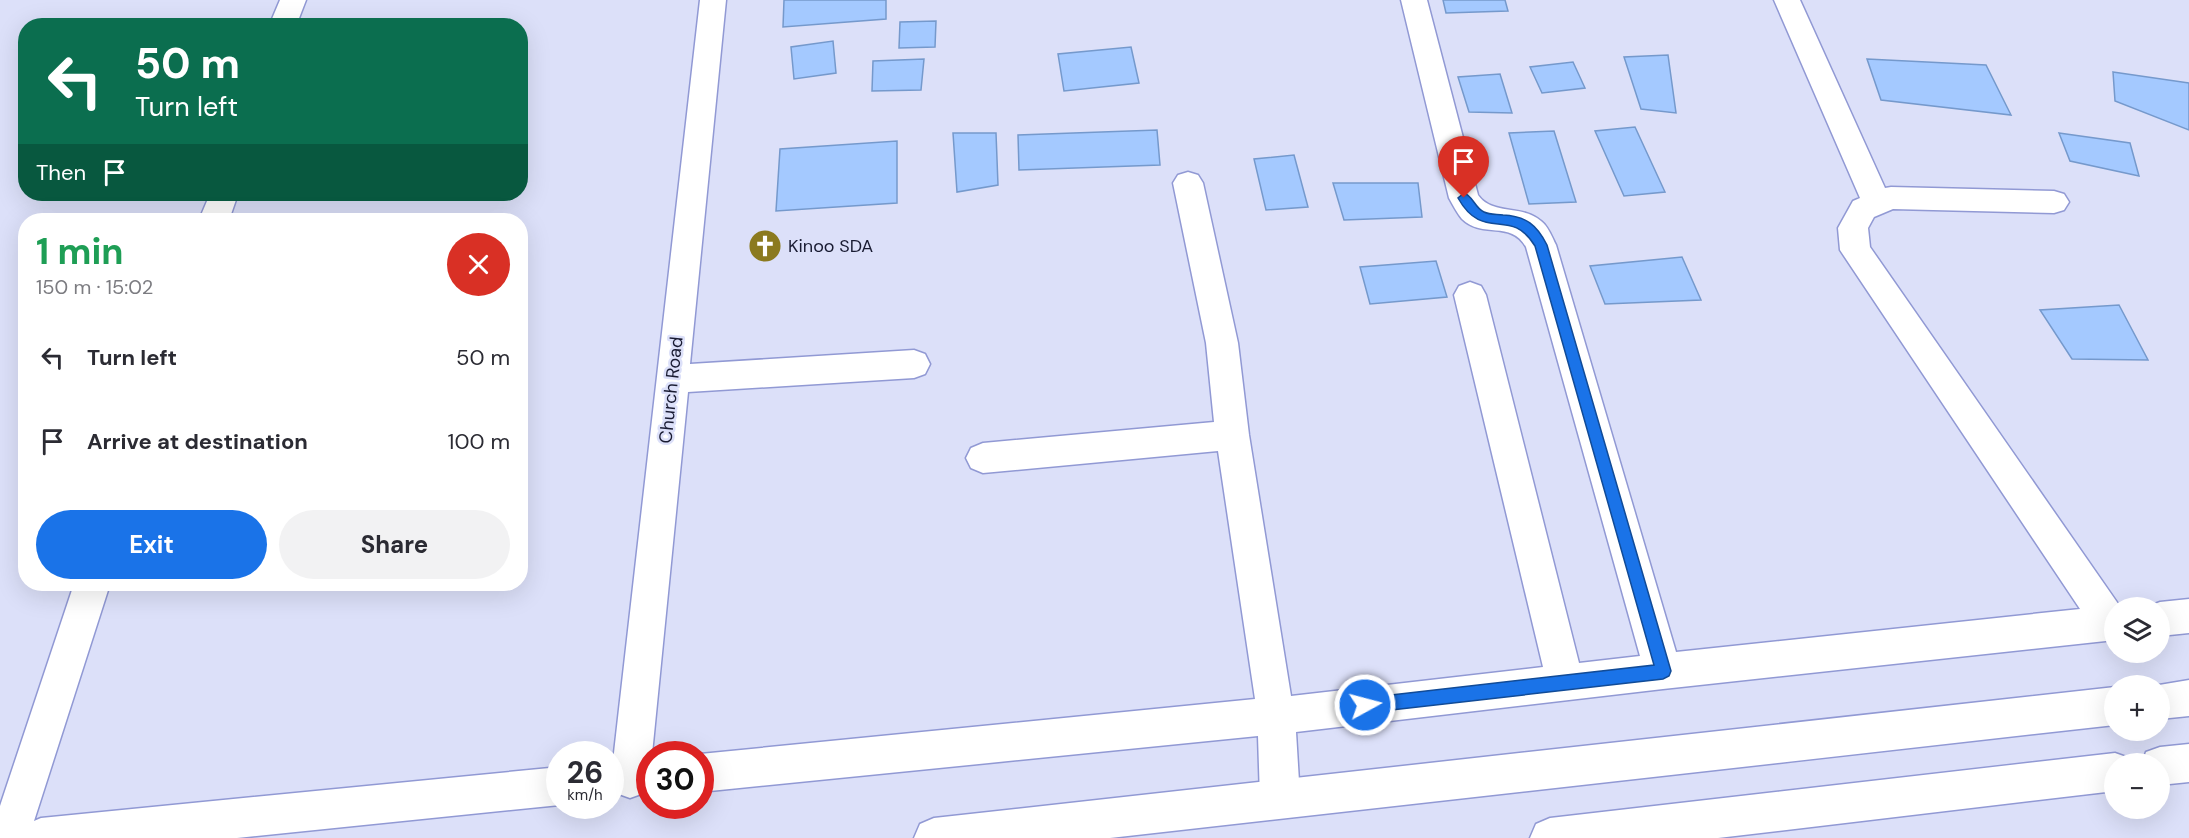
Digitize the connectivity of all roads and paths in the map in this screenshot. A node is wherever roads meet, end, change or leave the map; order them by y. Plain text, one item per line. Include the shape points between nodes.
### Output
1 (293, 0) edge
2 (713, 0) edge
3 (1413, 0) edge
4 (1787, 0) edge
5 (285, 18) edge
6 (1188, 183) dead end
7 (2054, 201) dead end
8 (1878, 203) junction
9 (1470, 296) dead end
10 (914, 364) dead end
11 (672, 379) junction
12 (1232, 435) junction
13 (983, 458) dead end
14 (90, 591) edge
15 (2104, 610) edge
16 (2189, 616) edge
17 (2170, 618) edge
18 (2104, 624) edge
19 (1663, 671) junction
20 (1565, 682) junction
21 (2189, 698) edge
22 (2170, 700) edge
23 (2104, 707) edge
24 (1276, 716) junction
25 (2189, 763) edge
26 (2170, 765) edge
27 (714, 772) edge
28 (2104, 773) edge
29 (630, 779) edge
30 (546, 787) edge
31 (1280, 798) junction
32 (9, 838) edge
33 (41, 838) edge
34 (934, 838) edge
35 (1550, 838) edge

1 - 5 main road
2 - 11 main road, Church Road
3 - 19 main road via 1464,198 1484,218 1518,221 1532,230 1541,245
4 - 8 main road
6 - 12 main road via 1222,343
7 - 8 main road via 1892,198
8 - 15 main road via 1863,209 1853,228 1855,250
9 - 20 main road
10 - 11 main road
11 - 29 main road, Church Road
12 - 13 main road
12 - 24 main road
14 - 32 main road
16 - 17 main road
18 - 19 main road
19 - 20 main road
20 - 24 main road
21 - 22 main road
23 - 31 main road
24 - 27 main road
24 - 31 main road
25 - 26 main road
28 - 35 main road
30 - 33 main road
31 - 34 main road

